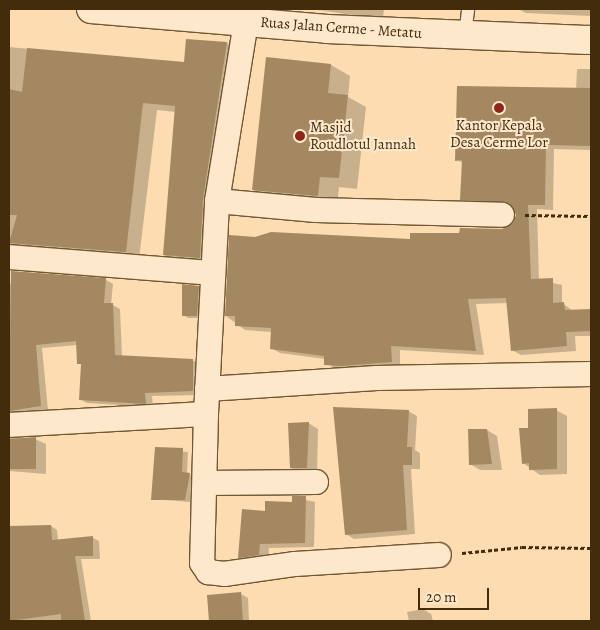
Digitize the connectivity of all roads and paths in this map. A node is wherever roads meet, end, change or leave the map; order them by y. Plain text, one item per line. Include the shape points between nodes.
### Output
1 (91, 9) edge
2 (285, 17) edge
3 (246, 22) junction
4 (466, 22) edge
5 (591, 40) edge
6 (217, 201) junction
7 (502, 215) joint
8 (591, 216) edge
9 (9, 258) edge
10 (211, 273) junction
11 (591, 374) edge
12 (207, 389) junction
13 (206, 414) junction
14 (9, 425) edge
15 (316, 482) dead end
16 (205, 483) junction
17 (591, 548) edge
18 (439, 555) joint

1 - 3 main road, Ruas Jalan Cerme - Metatu
2 - 3 main road, Ruas Jalan Cerme - Metatu
2 - 4 main road, Ruas Jalan Cerme - Metatu
3 - 6 street
4 - 5 main road, Ruas Jalan Cerme - Metatu
6 - 7 street via 316,210
6 - 10 street
7 - 8 path
9 - 10 street
10 - 12 street
11 - 12 street via 377,378
12 - 13 street
13 - 14 street
13 - 16 street
15 - 16 street
16 - 18 street via 202,563 208,572 224,574 295,564
17 - 18 path via 522,547

